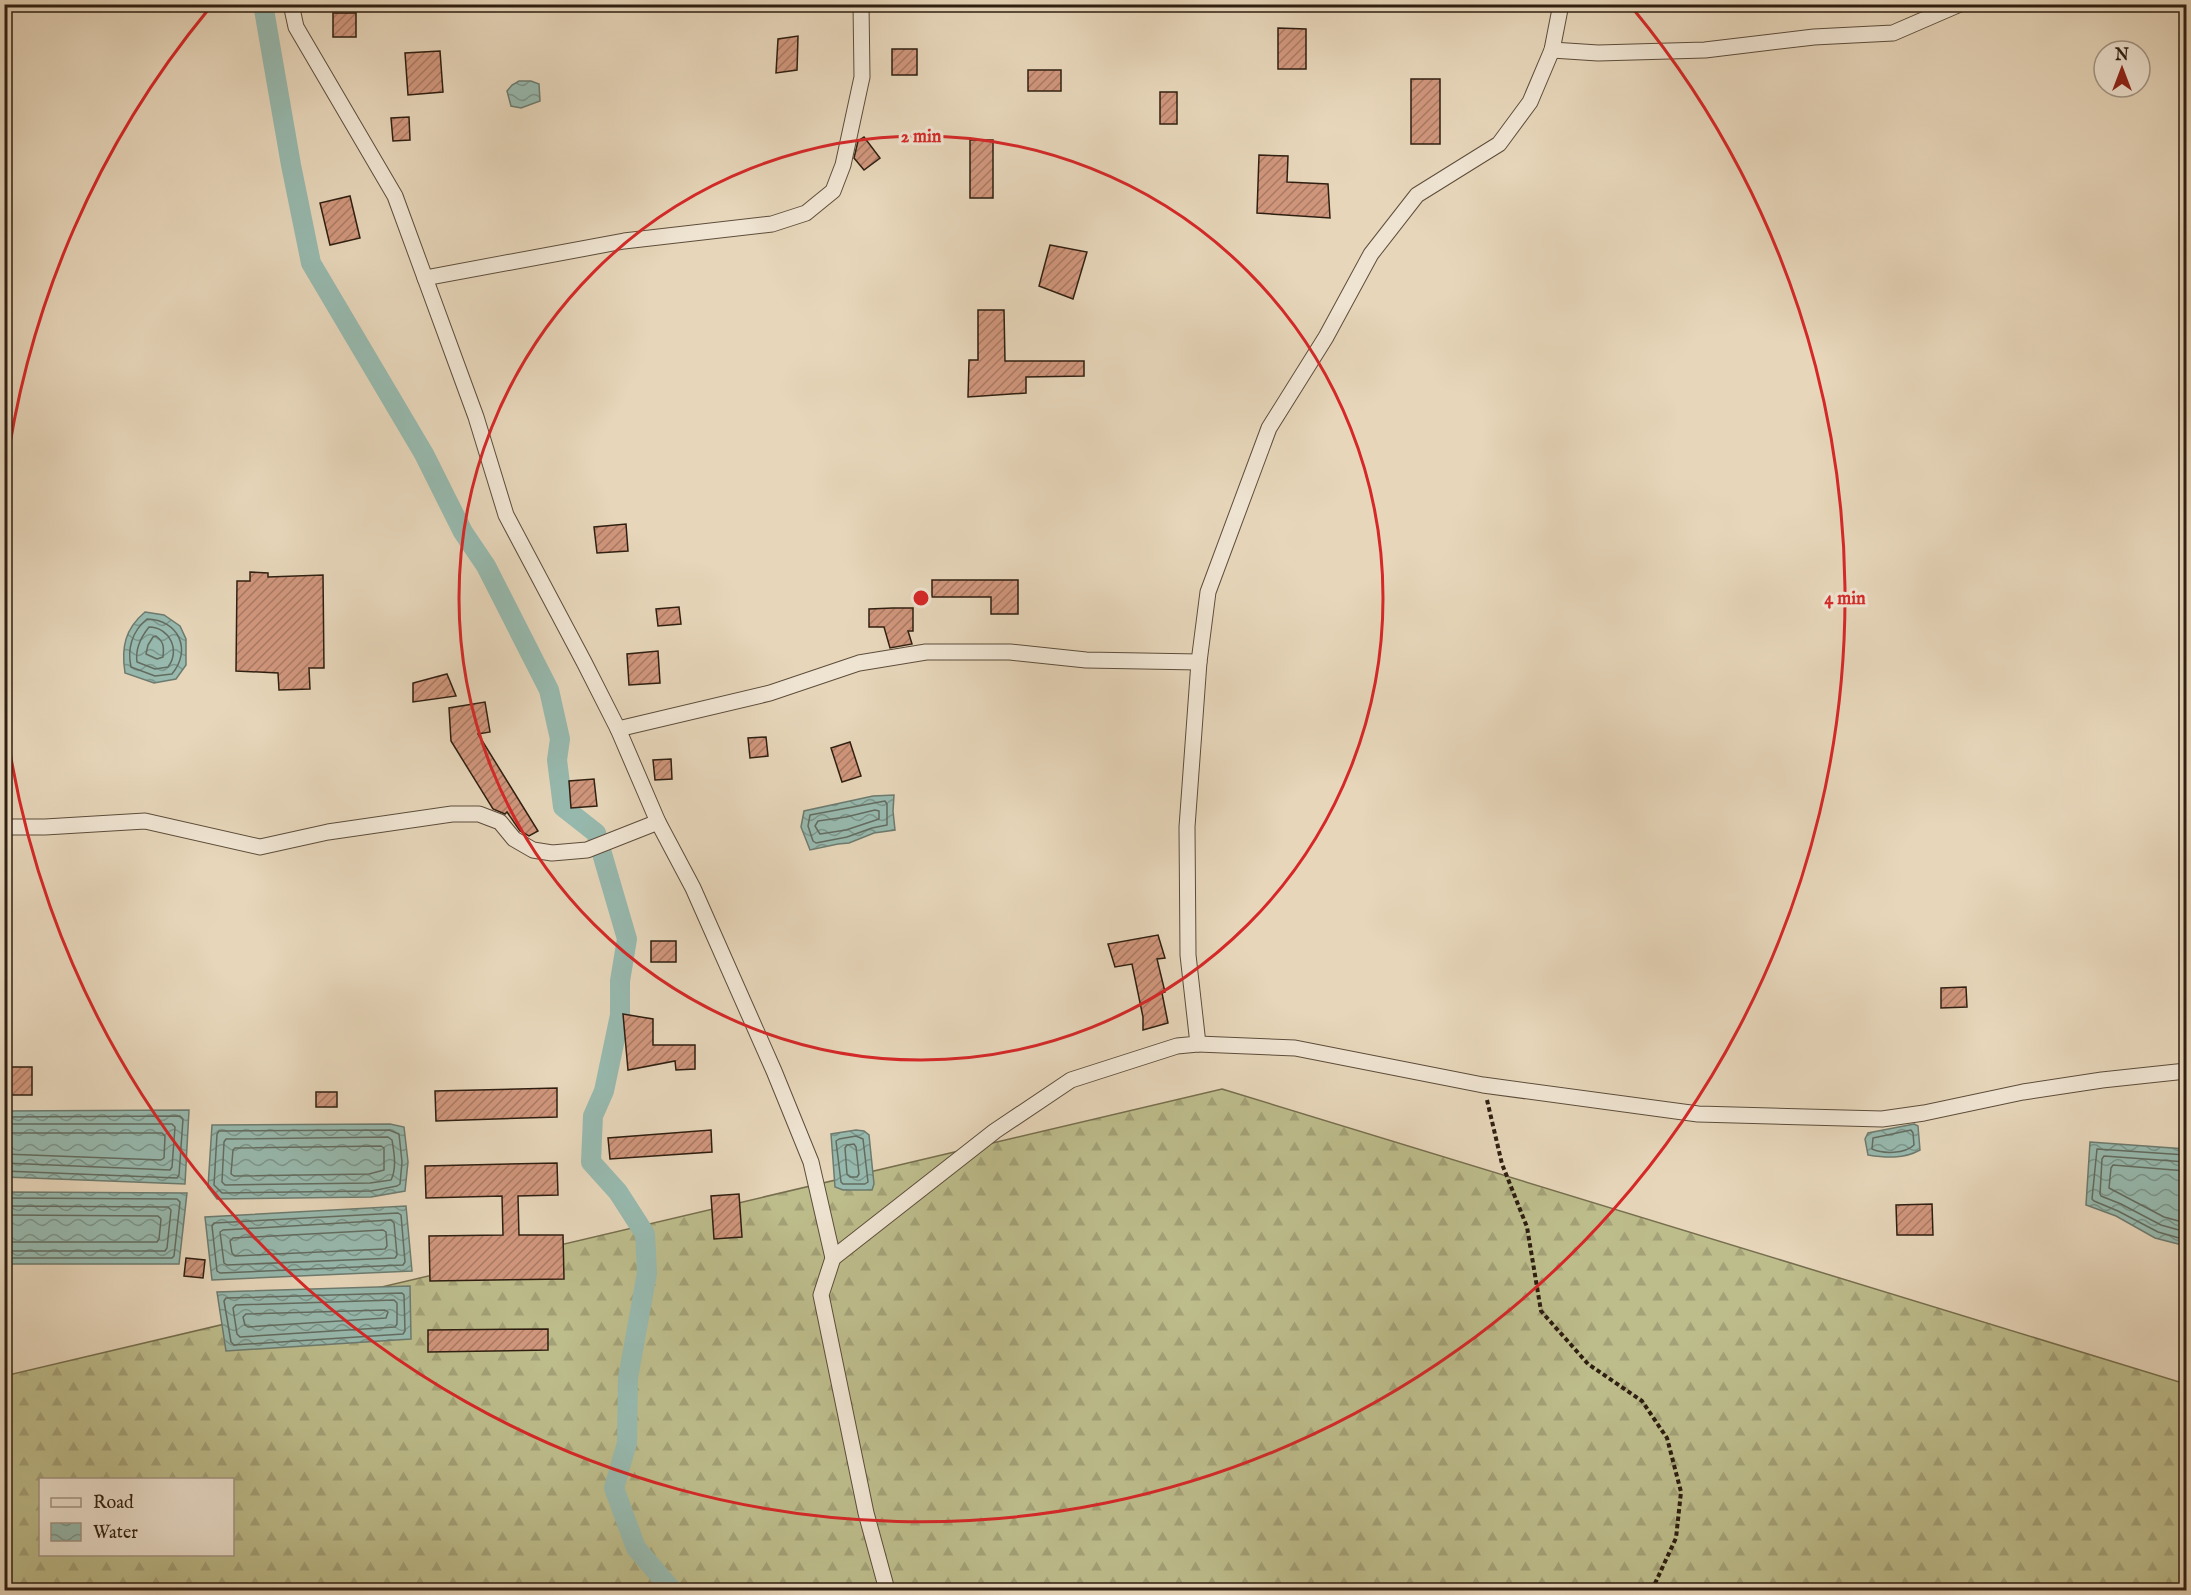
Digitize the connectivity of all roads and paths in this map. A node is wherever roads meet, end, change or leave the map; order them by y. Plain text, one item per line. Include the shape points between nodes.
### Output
1 (291, 4) edge
2 (861, 4) edge
3 (1561, 4) edge
4 (1960, 4) edge
5 (1552, 50) junction
6 (425, 278) junction
7 (1199, 662) junction
8 (618, 729) junction
9 (658, 822) junction
10 (4, 827) edge
11 (1198, 1044) junction
12 (2187, 1071) edge
13 (1483, 1084) junction
14 (833, 1258) junction
15 (887, 1590) edge
16 (1652, 1590) edge

1 - 6 street via 296,27 395,196
2 - 6 street via 861,77 843,165 833,190 806,213 772,224 624,241
3 - 5 street
4 - 5 street via 1893,33 1815,37 1705,50
5 - 7 street via 1530,102 1499,144 1417,195 1371,254 1326,337 1269,428 1208,592
6 - 8 street via 476,417 506,515
7 - 8 street via 1086,660 1010,652 926,652 859,663 770,693
7 - 11 street via 1187,827 1188,955
8 - 9 street
9 - 10 street via 587,850 552,853 533,850 514,839 500,822 479,814 452,814 328,832 260,847 146,821
9 - 14 street via 693,888 811,1162
11 - 13 street via 1295,1048
11 - 14 street via 1177,1046 1071,1080 995,1131
12 - 13 street via 2023,1092 1882,1119 1698,1114
13 - 16 path via 1502,1164 1527,1227 1541,1311 1588,1364 1642,1401 1667,1438 1681,1492 1676,1538
14 - 15 street via 821,1294 866,1513

